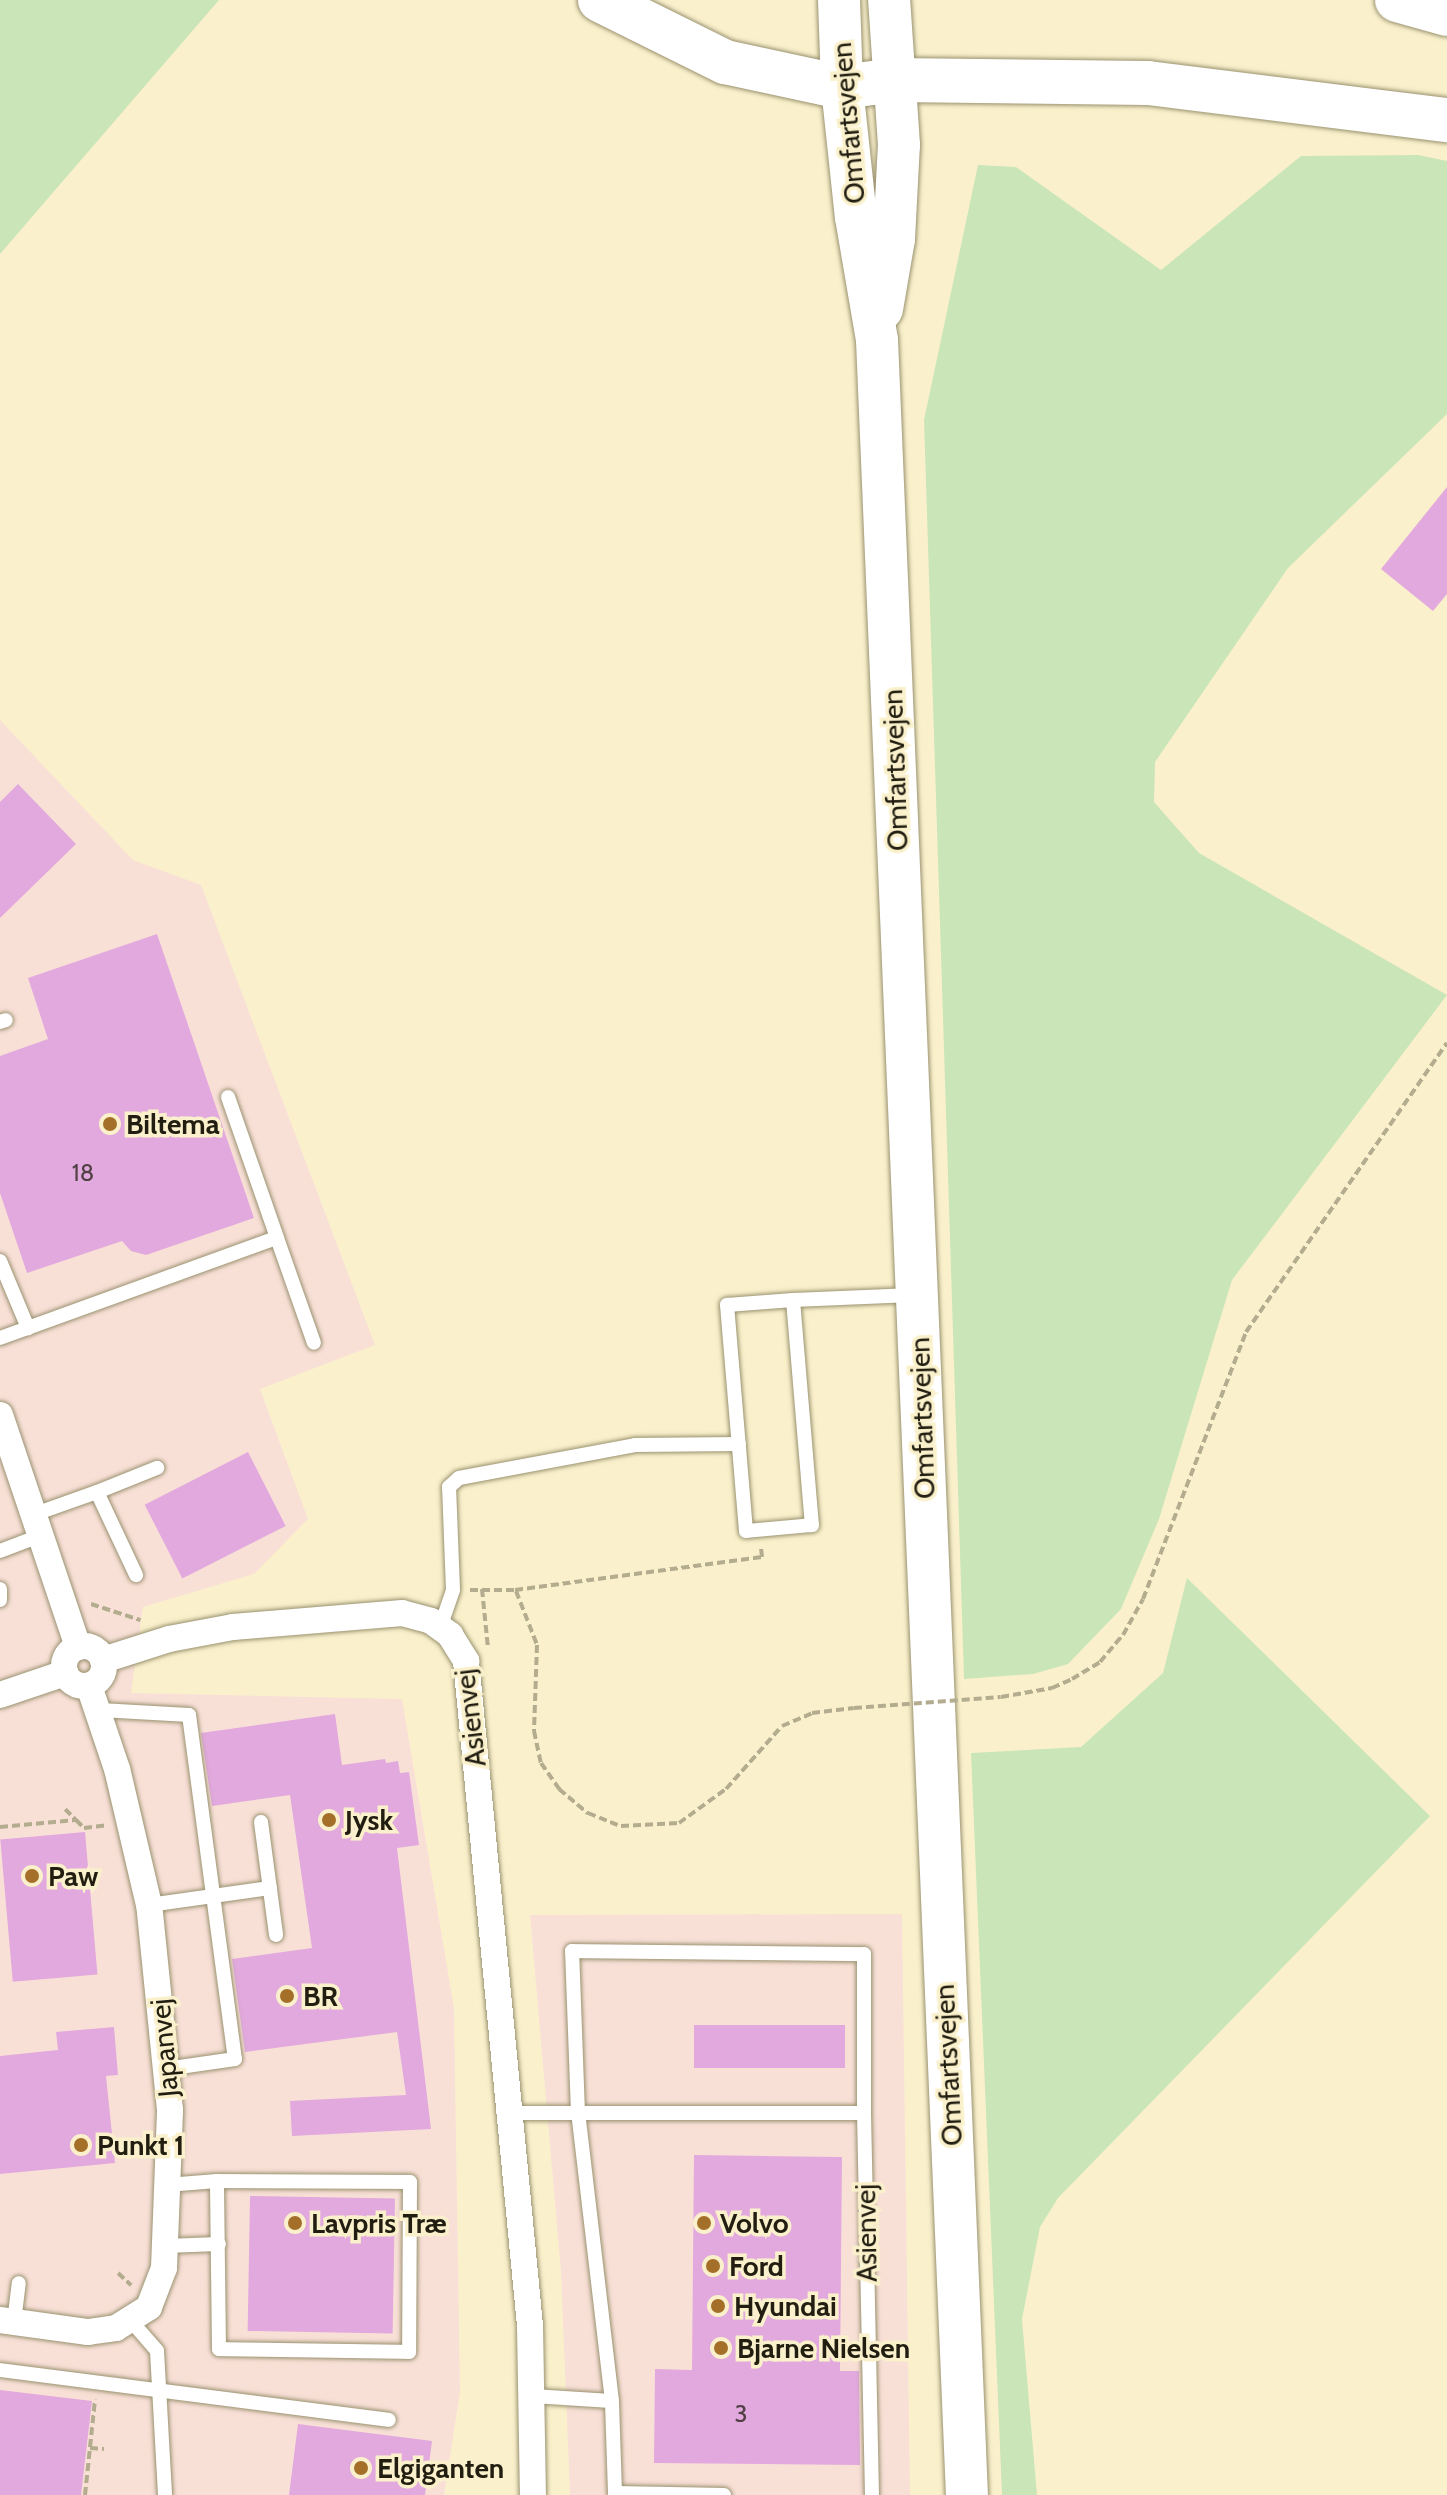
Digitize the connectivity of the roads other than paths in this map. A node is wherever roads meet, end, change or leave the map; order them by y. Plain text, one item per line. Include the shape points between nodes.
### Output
1 (600, 0) edge
2 (839, 0) edge
3 (859, 0) edge
4 (889, 0) edge
5 (1397, 0) edge
6 (1447, 14) edge
7 (895, 80) junction
8 (842, 87) junction
9 (1447, 120) edge
10 (877, 340) junction
11 (228, 1097) dead end
12 (277, 1238) junction
13 (0, 1261) edge
14 (917, 1294) junction
15 (793, 1300) junction
16 (28, 1328) junction
17 (0, 1338) edge
18 (314, 1343) dead end
19 (0, 1415) edge
20 (739, 1444) junction
21 (157, 1468) dead end
22 (97, 1492) junction
23 (38, 1524) junction
24 (0, 1551) edge
25 (136, 1575) dead end
26 (0, 1589) edge
27 (0, 1600) edge
28 (440, 1628) junction
29 (78, 1647) junction
30 (103, 1660) junction
31 (65, 1673) junction
32 (89, 1686) junction
33 (0, 1695) edge
34 (100, 1710) junction
35 (261, 1822) dead end
36 (270, 1888) junction
37 (213, 1896) junction
38 (149, 1905) junction
39 (276, 1935) dead end
40 (166, 2069) junction
41 (510, 2113) junction
42 (578, 2113) junction
43 (864, 2113) junction
44 (217, 2181) junction
45 (167, 2185) junction
46 (219, 2244) junction
47 (165, 2246) junction
48 (19, 2283) dead end
49 (7, 2321) edge
50 (132, 2322) junction
51 (0, 2370) edge
52 (161, 2389) junction
53 (532, 2396) junction
54 (612, 2401) junction
55 (389, 2420) dead end
56 (165, 2495) edge
57 (533, 2495) edge
58 (724, 2495) edge
59 (872, 2495) edge
60 (967, 2495) edge

1 - 8 highway via 725,62
2 - 8 main road, Omfartsvejen
3 - 7 main road via 869,53
4 - 7 main road, Omfartsvejen
5 - 6 highway
7 - 8 highway
7 - 9 highway via 1148,83
7 - 10 main road, Omfartsvejen via 899,145 894,239
8 - 10 main road, Omfartsvejen
10 - 14 main road, Omfartsvejen
11 - 12 lane
12 - 16 lane
12 - 18 lane
13 - 16 lane
14 - 15 lane
14 - 60 main road, Omfartsvejen
15 - 20 lane via 727,1305
15 - 20 lane via 812,1525 746,1531
16 - 17 lane
19 - 23 street
20 - 28 lane via 635,1445 459,1478 449,1487 453,1590
21 - 22 lane
22 - 23 lane
22 - 25 lane
23 - 24 lane
23 - 29 street
26 - 27 lane
28 - 30 street via 402,1613 233,1627 169,1639
28 - 41 street, Asienvej via 466,1661
29 - 30 street via 93,1649
29 - 31 street via 66,1658
30 - 32 street via 102,1676
31 - 32 street via 75,1684
31 - 33 street
32 - 34 street, Japanvej
34 - 37 lane via 189,1715
34 - 38 street, Japanvej
35 - 36 lane
36 - 37 lane
36 - 39 lane
37 - 38 lane
37 - 40 lane via 235,2059
38 - 40 street, Japanvej
40 - 45 street, Japanvej
41 - 42 lane
41 - 53 street, Asienvej
42 - 43 lane
42 - 43 lane, Asienvej via 572,1951 864,1954
42 - 54 lane
43 - 59 lane, Asienvej
44 - 45 lane
44 - 46 lane
44 - 46 lane via 410,2182 409,2352 219,2349
45 - 47 street, Japanvej
46 - 47 lane
47 - 50 street, Japanvej via 164,2268 149,2307
48 - 49 lane
49 - 50 street via 88,2332
50 - 52 lane via 157,2351
51 - 52 lane
52 - 55 lane
52 - 56 lane
53 - 54 lane
53 - 57 street, Asienvej
54 - 58 lane via 615,2493

